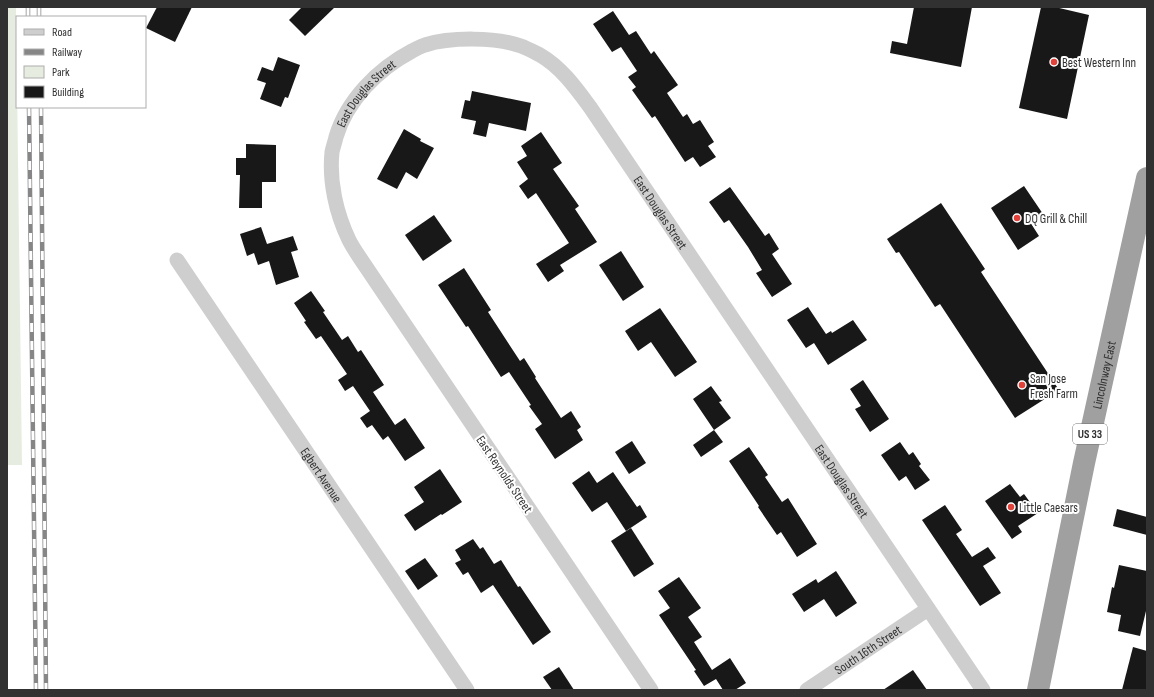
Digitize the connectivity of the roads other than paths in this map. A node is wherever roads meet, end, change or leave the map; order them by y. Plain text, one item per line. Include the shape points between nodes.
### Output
1 (1147, 178) edge
2 (360, 258) joint
3 (177, 260) dead end
4 (928, 609) junction
5 (467, 690) edge
6 (651, 690) edge
7 (807, 690) edge
8 (983, 690) edge
9 (1038, 690) edge

1 - 9 highway, Lincolnway East / US 33 via 1084,463
2 - 4 street, East Douglas Street via 342,222 331,175 332,150 340,126 351,105 365,87 402,56 424,45 446,40 496,41 521,46 541,56 577,88
2 - 6 street, East Reynolds Street
3 - 5 street, Egbert Avenue
4 - 7 street, South 16th Street
4 - 8 street, East Douglas Street

